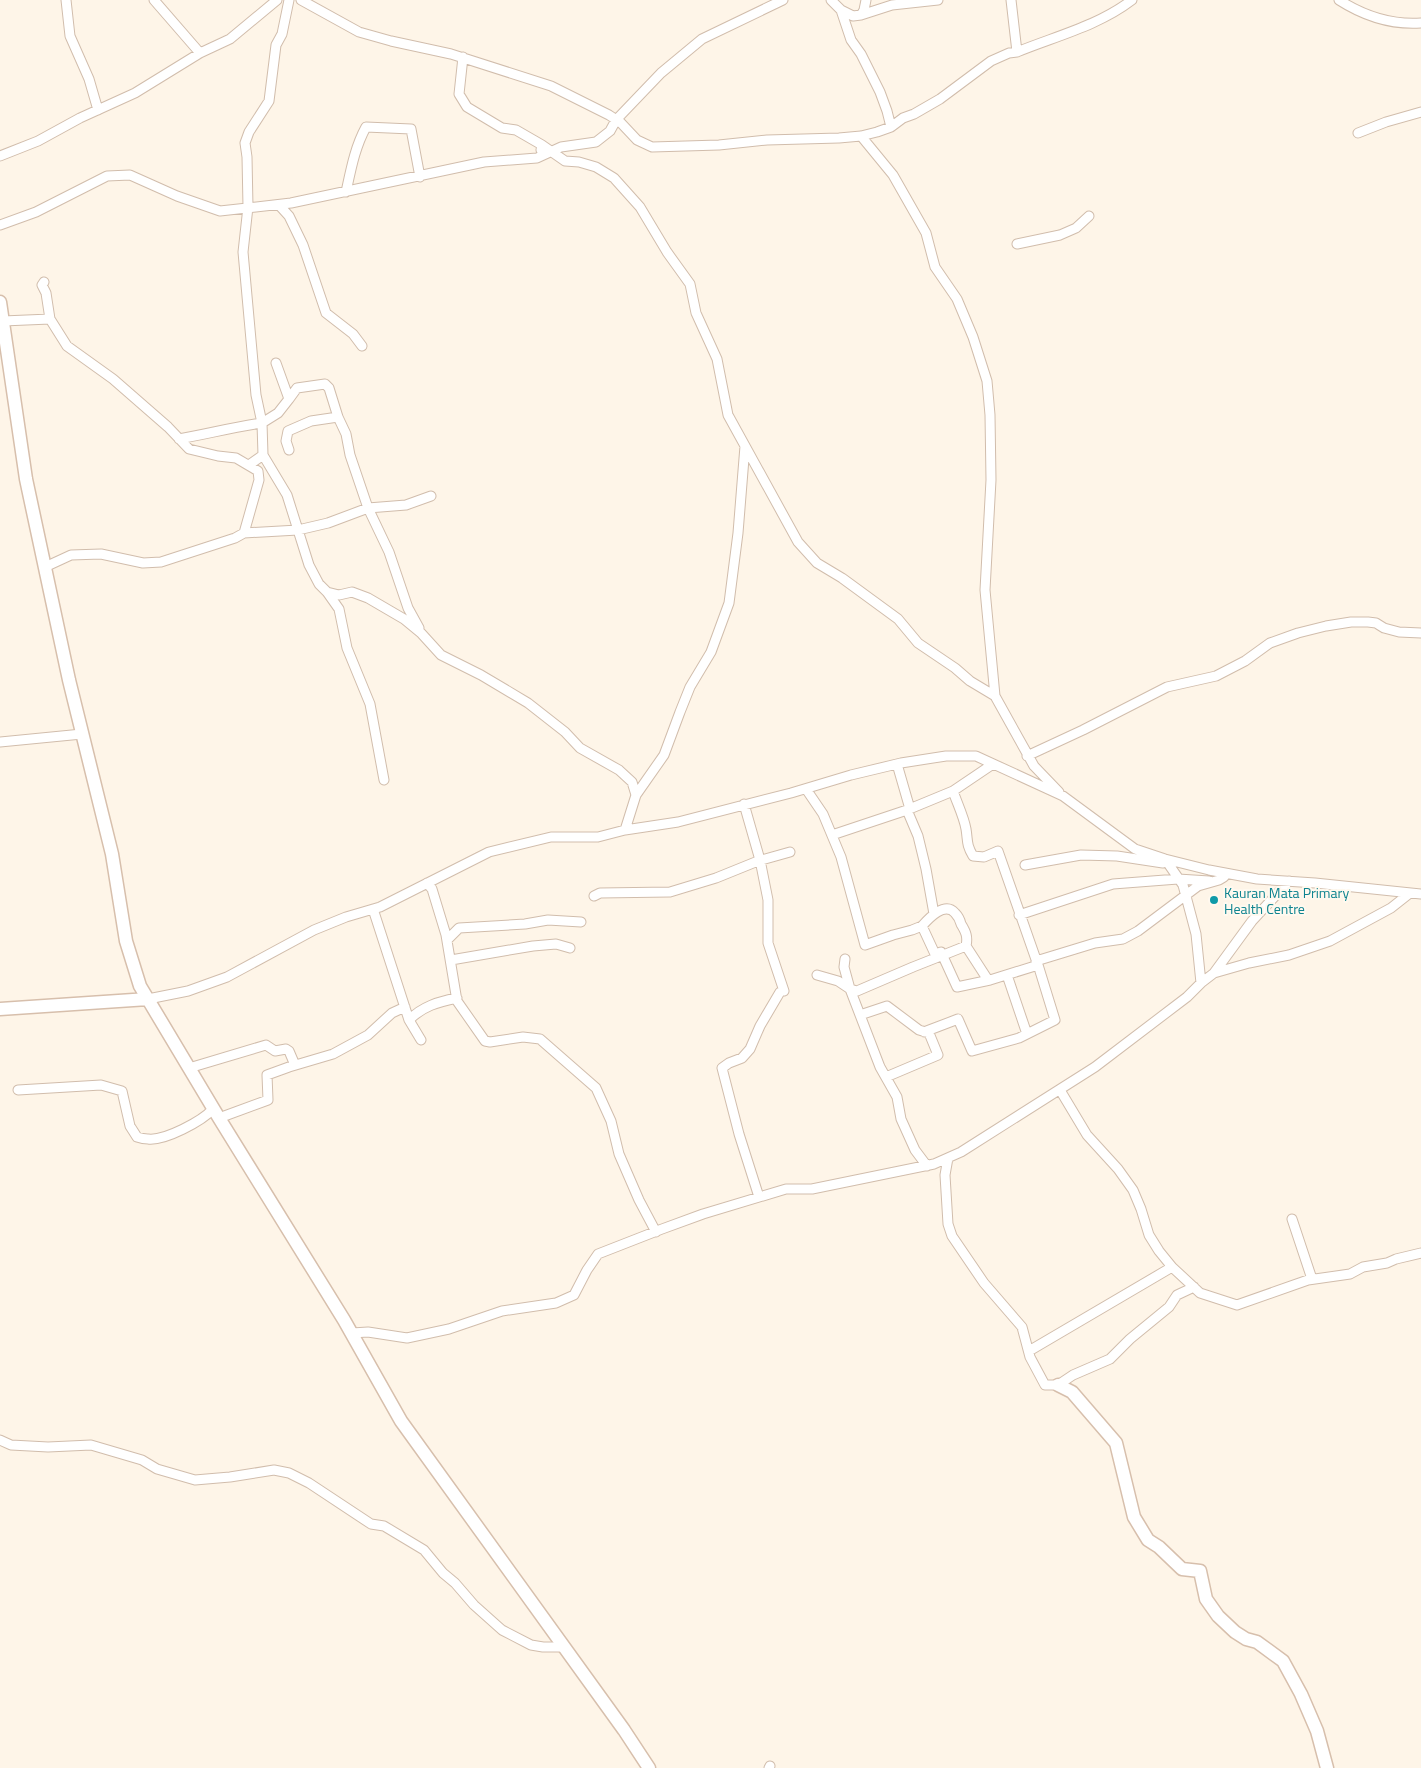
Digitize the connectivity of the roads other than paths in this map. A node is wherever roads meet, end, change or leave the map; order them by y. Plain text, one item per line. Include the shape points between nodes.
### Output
1 (66, 0) edge
2 (154, 0) edge
3 (277, 0) edge
4 (289, 0) edge
5 (301, 0) edge
6 (783, 0) edge
7 (832, 0) edge
8 (866, 0) edge
9 (938, 0) edge
10 (1011, 0) edge
11 (1132, 0) edge
12 (1339, 0) edge
13 (841, 10) junction
14 (861, 15) junction
15 (1421, 23) edge
16 (1017, 52) junction
17 (200, 53) junction
18 (463, 57) junction
19 (98, 110) junction
20 (1421, 112) edge
21 (616, 120) junction
22 (891, 127) junction
23 (1358, 133) dead end
24 (861, 136) junction
25 (542, 145) junction
26 (551, 152) junction
27 (0, 156) edge
28 (537, 158) junction
29 (420, 177) junction
30 (346, 192) junction
31 (279, 205) junction
32 (248, 207) junction
33 (1088, 216) dead end
34 (0, 224) edge
35 (1017, 244) dead end
36 (44, 282) dead end
37 (0, 302) edge
38 (50, 319) junction
39 (3, 321) junction
40 (362, 346) dead end
41 (276, 363) dead end
42 (289, 399) junction
43 (338, 417) junction
44 (262, 423) junction
45 (179, 439) junction
46 (745, 446) junction
47 (289, 450) dead end
48 (263, 455) junction
49 (249, 465) junction
50 (432, 496) dead end
51 (368, 508) junction
52 (298, 530) junction
53 (244, 533) junction
54 (45, 567) junction
55 (327, 592) junction
56 (421, 633) junction
57 (1421, 633) edge
58 (995, 696) junction
59 (82, 734) junction
60 (0, 742) edge
61 (1027, 756) junction
62 (897, 764) junction
63 (993, 764) junction
64 (384, 780) dead end
65 (806, 789) junction
66 (953, 791) junction
67 (636, 795) junction
68 (1063, 796) junction
69 (744, 804) junction
70 (909, 810) junction
71 (625, 830) junction
72 (832, 835) junction
73 (790, 852) dead end
74 (760, 860) junction
75 (1166, 861) junction
76 (1025, 865) dead end
77 (1224, 873) junction
78 (1178, 879) junction
79 (1215, 881) junction
80 (1289, 881) junction
81 (427, 882) junction
82 (1410, 893) junction
83 (1421, 894) edge
84 (1186, 895) junction
85 (594, 896) dead end
86 (373, 909) junction
87 (934, 914) junction
88 (1019, 915) junction
89 (581, 922) dead end
90 (922, 926) junction
91 (448, 940) junction
92 (966, 946) junction
93 (570, 948) dead end
94 (942, 955) junction
95 (845, 959) dead end
96 (451, 960) junction
97 (1037, 964) junction
98 (1214, 974) junction
99 (817, 975) dead end
100 (1007, 975) junction
101 (988, 980) junction
102 (1201, 983) junction
103 (850, 989) junction
104 (456, 998) junction
105 (148, 999) junction
106 (405, 1007) junction
107 (0, 1008) edge
108 (860, 1015) junction
109 (409, 1020) junction
110 (924, 1032) junction
111 (1027, 1034) junction
112 (421, 1040) dead end
113 (295, 1065) junction
114 (189, 1068) junction
115 (886, 1077) junction
116 (18, 1090) dead end
117 (1060, 1090) junction
118 (216, 1114) junction
119 (948, 1158) junction
120 (927, 1166) junction
121 (759, 1197) junction
122 (1292, 1219) dead end
123 (656, 1232) junction
124 (1421, 1253) edge
125 (1172, 1267) junction
126 (1312, 1279) junction
127 (1194, 1287) junction
128 (352, 1333) junction
129 (1029, 1351) junction
130 (1058, 1385) junction
131 (0, 1440) edge
132 (564, 1648) junction
133 (650, 1768) edge
134 (1327, 1768) edge

1 - 19 street via 70,36
2 - 17 street
3 - 17 street via 230,39
4 - 32 street via 282,34 276,45 269,101 248,132
5 - 18 street via 359,32
6 - 21 street via 702,38 661,73
7 - 13 street
8 - 14 street
9 - 14 street via 892,5
10 - 16 street
11 - 16 street via 1100,20
12 - 15 street via 1375,18
13 - 14 street via 853,16
13 - 22 street via 851,40 880,92
16 - 22 street via 991,61 940,99
17 - 19 street via 134,93
18 - 21 street via 551,86
18 - 25 street via 459,94 467,107 502,128 516,130
19 - 27 street via 38,141
20 - 23 street
21 - 24 street via 642,144 652,147
21 - 26 street via 596,142 561,147
22 - 24 street
24 - 58 street via 893,175 926,232 935,267 957,299 987,381 991,480 985,590
25 - 26 street
25 - 28 street
26 - 28 street
26 - 46 street via 565,161 596,167 614,178 640,207 690,284 696,313 717,359 728,415
28 - 29 street via 484,162
29 - 30 street
29 - 30 street via 411,129 366,127 358,141
30 - 31 street
31 - 32 street
31 - 40 street via 289,216 302,245 326,313 353,334
32 - 34 street via 220,211 130,175 107,176 36,212
32 - 44 street via 243,252 256,395
33 - 35 street via 1076,228 1060,235
36 - 38 street
37 - 39 street
38 - 39 street
38 - 45 street via 67,346 113,379
39 - 54 street via 26,479
41 - 42 street
42 - 43 street via 297,388 325,384
42 - 44 street via 278,413
43 - 47 street via 311,421 288,431 286,441
43 - 51 street
44 - 45 street
44 - 48 street
45 - 49 street via 189,449 236,458
46 - 58 street via 798,542 817,562 898,619 918,643
46 - 67 street via 729,603 711,652 690,687 664,755
48 - 49 street
48 - 52 street via 287,495
49 - 53 street via 258,470 259,480
50 - 51 street via 406,505
51 - 52 street
51 - 56 street
52 - 53 street
52 - 55 street via 309,565
53 - 54 street via 161,562 143,563 102,554 71,555
54 - 59 street
55 - 56 street via 339,595 352,592 368,598
55 - 64 street via 339,609 347,648 370,704
56 - 67 street via 441,655 528,703 580,748 618,770 632,782
57 - 61 street via 1399,632 1376,623 1351,622 1298,633 1270,643 1216,676 1167,686
58 - 61 street
59 - 60 street
59 - 105 street via 112,854 126,941 140,986
61 - 68 street
62 - 63 street via 946,756 976,756
62 - 65 street
62 - 70 street
63 - 66 street
63 - 68 street
65 - 69 street
65 - 72 street
66 - 70 street
66 - 88 street via 966,830 968,848 973,856 984,857 998,851
67 - 71 street
68 - 75 street via 1135,849
69 - 71 street via 678,822
69 - 74 street
70 - 72 street
70 - 87 street via 926,869
71 - 81 street via 598,837 551,837 489,852
72 - 90 street via 865,945
73 - 74 street
74 - 85 street via 670,892 600,893
74 - 121 street via 768,900 768,943 782,991 750,1049 742,1058 722,1068
75 - 76 street via 1081,855
75 - 77 street
75 - 78 street
77 - 79 street via 1224,877
77 - 80 street
78 - 79 street
78 - 84 street
78 - 88 street via 1113,884
79 - 84 street via 1198,886
80 - 82 street
80 - 98 street via 1252,921
81 - 86 street
81 - 91 street
82 - 83 street
82 - 98 street via 1391,908 1330,940 1289,956 1249,963
84 - 97 street via 1124,939 1095,943
84 - 102 street via 1196,934
86 - 105 street via 314,930 227,977 188,991
86 - 106 street
87 - 90 street
87 - 92 street via 938,911 955,912 968,937
88 - 97 street
89 - 91 street via 548,920 460,928
90 - 94 street via 935,954 941,952
91 - 96 street
92 - 94 street
92 - 101 street
93 - 96 street via 556,944 533,946
94 - 101 street via 957,987
94 - 103 street via 857,992
95 - 103 street
96 - 104 street
97 - 100 street
97 - 111 street via 1055,1020
98 - 102 street
99 - 103 street via 838,981
100 - 101 street
100 - 111 street
102 - 117 street via 1159,1019
103 - 108 street
104 - 109 street via 432,1004
104 - 123 street via 485,1041 523,1037 540,1039 596,1088 611,1121 619,1154
105 - 107 street
105 - 114 street
106 - 109 street
106 - 113 street via 333,1054
108 - 110 street via 887,1006
108 - 115 street
109 - 112 street
110 - 111 street via 958,1019 972,1051
110 - 115 street via 929,1033 938,1055
113 - 114 street via 289,1051 276,1051 266,1045
113 - 118 street via 267,1075 268,1100
114 - 118 street
115 - 120 street via 897,1097 901,1119
116 - 118 street via 101,1086 122,1091 130,1126 136,1137 150,1140
117 - 119 street
117 - 125 street via 1087,1134 1133,1190 1149,1234
118 - 128 street
119 - 120 street
119 - 129 street via 945,1175 948,1224 952,1236 984,1283 1022,1327
120 - 121 street via 812,1189 786,1189
121 - 123 street
122 - 126 street
123 - 128 street via 598,1254 574,1295 556,1303 502,1311 449,1330 407,1338
124 - 126 street via 1363,1267 1350,1274
125 - 127 street
125 - 129 street
126 - 127 street via 1237,1305 1200,1293
127 - 130 street via 1177,1295 1169,1307 1110,1359
128 - 132 street via 401,1421
129 - 130 street via 1045,1385
130 - 134 street via 1072,1392 1116,1443 1134,1517 1148,1540 1182,1569 1200,1571 1206,1599 1218,1616 1235,1632 1257,1642 1284,1661 1317,1731
131 - 132 street via 11,1445 92,1445 195,1480 274,1470 289,1473 371,1524 384,1526 424,1550 474,1605 502,1630 531,1645
132 - 133 street

